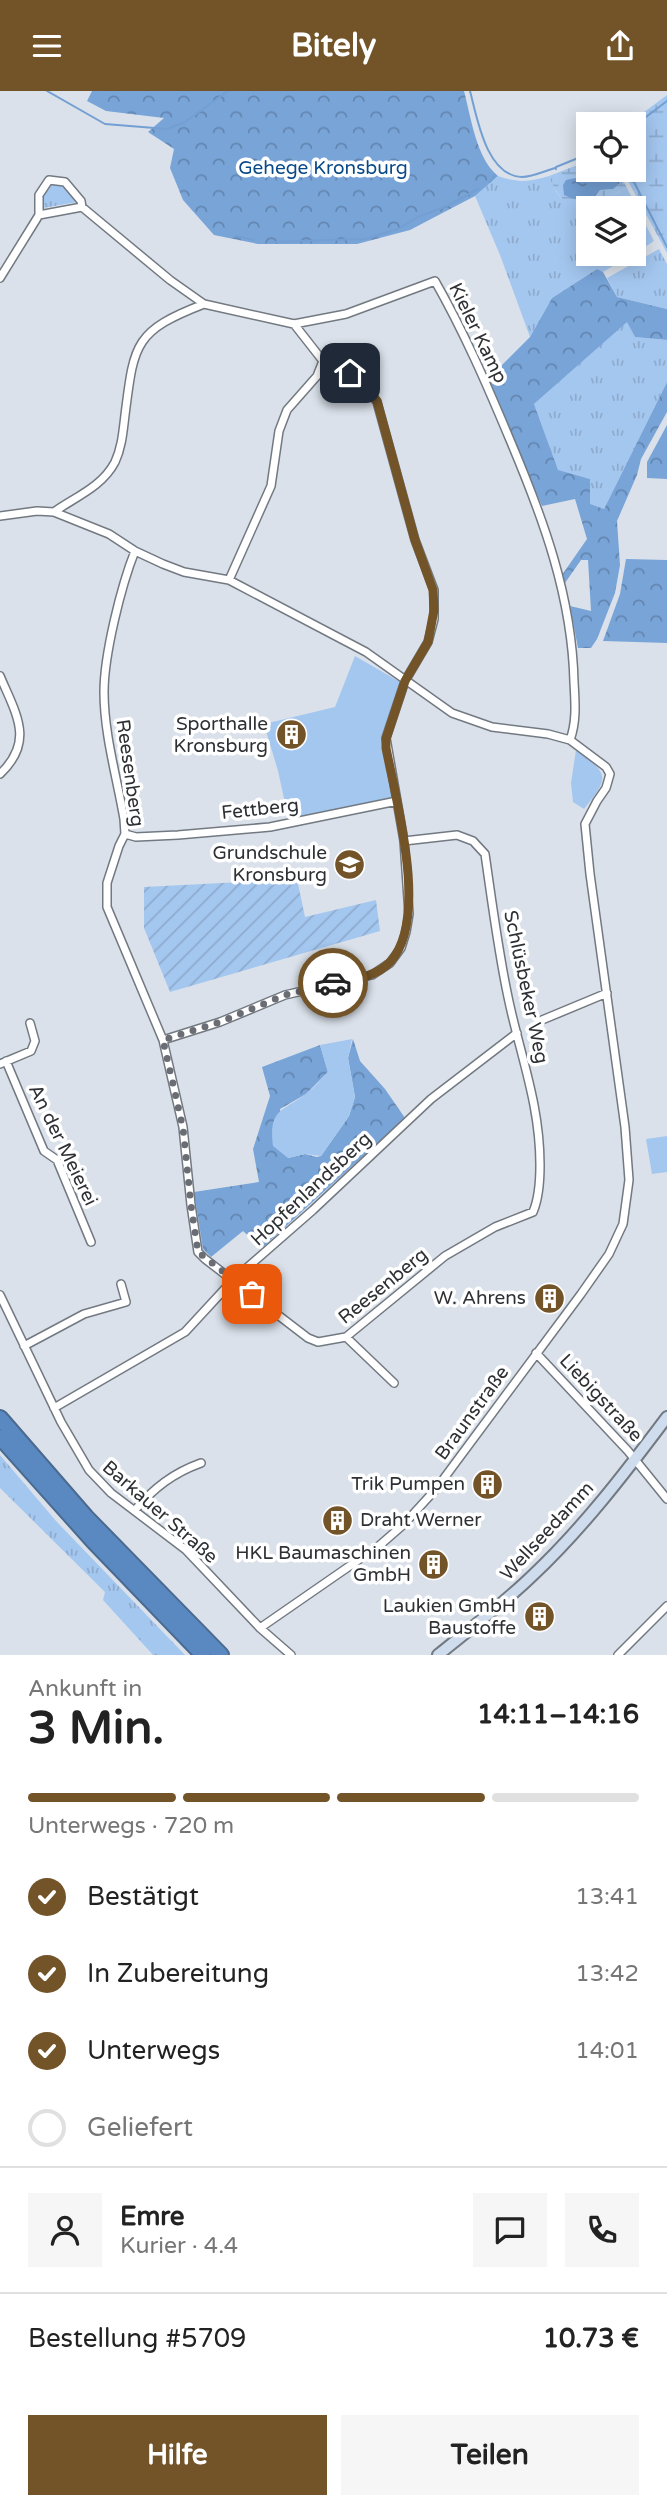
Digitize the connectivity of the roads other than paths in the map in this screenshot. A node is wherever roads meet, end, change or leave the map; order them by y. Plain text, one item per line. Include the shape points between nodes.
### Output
1 (82, 207) junction
2 (39, 215) junction
3 (0, 278) edge
4 (204, 304) junction
5 (293, 324) junction
6 (324, 361) junction
7 (54, 512) junction
8 (0, 516) edge
9 (135, 551) junction
10 (229, 580) junction
11 (1, 676) edge
12 (405, 681) junction
13 (570, 740) junction
14 (0, 774) edge
15 (397, 801) junction
16 (125, 834) junction
17 (404, 841) junction
18 (607, 993) junction
19 (541, 1020) dead end
20 (30, 1023) dead end
21 (517, 1033) junction
22 (163, 1040) junction
23 (3, 1063) edge
24 (533, 1212) joint
25 (90, 1242) dead end
26 (234, 1279) junction
27 (121, 1284) dead end
28 (0, 1295) edge
29 (346, 1337) junction
30 (24, 1346) junction
31 (536, 1353) junction
32 (394, 1383) dead end
33 (54, 1408) junction
34 (667, 1417) edge
35 (0, 1418) edge
36 (0, 1437) edge
37 (635, 1459) junction
38 (201, 1463) dead end
39 (667, 1499) edge
40 (135, 1510) junction
41 (667, 1606) edge
42 (260, 1628) junction
43 (203, 1655) edge
44 (221, 1655) edge
45 (291, 1655) edge
46 (438, 1655) edge
47 (618, 1655) edge

1 - 2 street
1 - 2 street, Kieler Kamp via 65,182 49,180 39,195
1 - 4 street, Kieler Kamp
2 - 3 street, Kieler Kamp
4 - 5 street, Kieler Kamp
4 - 7 street via 172,316 152,330 138,348 122,443 114,463 82,496
5 - 6 street
5 - 13 street, Kieler Kamp via 346,314 435,281 476,358 556,562 573,657 575,722
6 - 10 street via 287,410 279,431 271,487
6 - 12 street via 362,382 377,401 433,590 434,619 428,642
7 - 8 street
7 - 9 street via 109,534
9 - 10 street via 184,572
9 - 16 street, Reesenberg via 109,644 104,691
10 - 12 street via 366,652
11 - 14 street via 20,727 17,755
12 - 13 street via 466,719
12 - 15 street via 386,739
13 - 18 street, Braunstraße via 610,774 585,824
15 - 16 street, Fettberg via 270,827 178,835
15 - 17 street
16 - 22 street, Reesenberg via 107,883 107,907
17 - 21 street, Schlüsbeker Weg via 457,835 473,841 485,854
17 - 22 street via 409,914 401,948 390,963 372,975 294,992
18 - 19 street
18 - 31 street, Braunstraße via 628,1159 628,1202 609,1254
20 - 23 street via 35,1041 31,1051
21 - 24 street, Schlüsbeker Weg via 538,1118 540,1174
21 - 26 street, Hopfenlandsberg via 431,1099
22 - 26 street, Reesenberg via 183,1128 198,1252
23 - 25 street, An der Meierei via 44,1151 57,1160
24 - 29 street, Reesenberg via 495,1227 445,1256
26 - 29 street, Reesenberg via 309,1338 318,1342
26 - 33 street, Hopfenlandsberg via 185,1332
27 - 30 street via 126,1302 84,1314
28 - 30 street, Barkauer Straße
29 - 32 street
30 - 33 street, Barkauer Straße
31 - 37 street, Liebigstraße
31 - 42 street, Braunstraße via 436,1489 404,1524
33 - 40 street, Barkauer Straße via 89,1470
34 - 37 main road, Wellseedamm
35 - 44 highway via 86,1517
36 - 43 highway
37 - 39 street, Liebigstraße
37 - 46 main road, Wellseedamm via 545,1564
38 - 40 street via 163,1482
40 - 42 street, Barkauer Straße via 186,1550
41 - 47 street
42 - 45 street, Barkauer Straße

